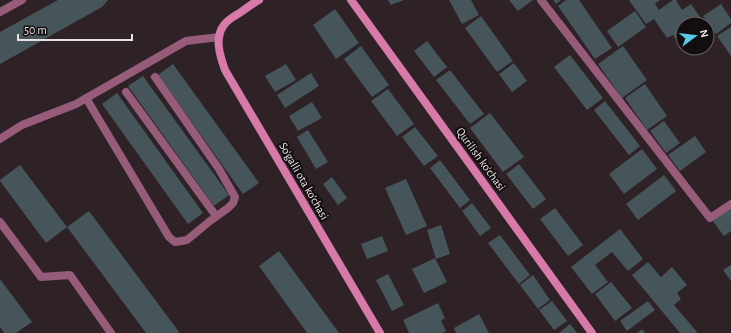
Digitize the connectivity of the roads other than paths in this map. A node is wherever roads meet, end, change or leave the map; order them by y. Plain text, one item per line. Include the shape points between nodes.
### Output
1 (22, 0) edge
2 (260, 0) edge
3 (351, 0) edge
4 (541, 0) edge
5 (0, 12) edge
6 (219, 37) junction
7 (155, 77) dead end
8 (126, 92) dead end
9 (86, 98) junction
10 (0, 139) edge
11 (731, 204) edge
12 (216, 216) junction
13 (0, 222) edge
14 (111, 333) edge
15 (380, 333) edge
16 (592, 333) edge

1 - 5 lane
2 - 6 street via 228,21
3 - 16 street, Qurilish ko'chasi
4 - 11 lane via 710,218
6 - 9 lane via 186,41
6 - 15 street, So'galli ota ko'chasi via 220,54 225,70
7 - 12 lane via 219,169 235,197 228,208
8 - 12 lane
9 - 10 lane via 22,125
9 - 12 lane via 169,237 175,242 187,240
13 - 14 lane via 41,277 70,275

